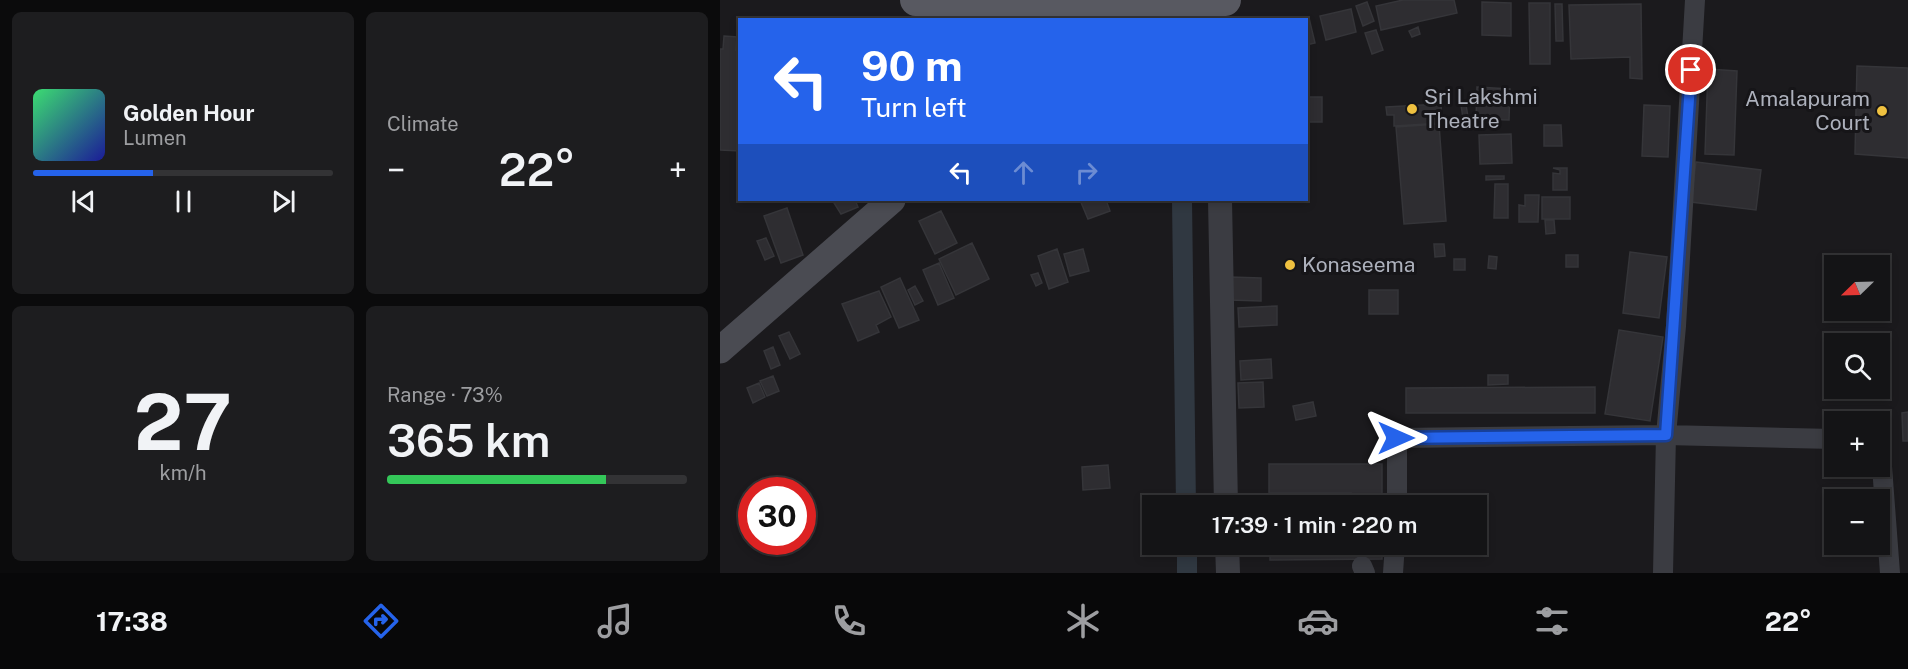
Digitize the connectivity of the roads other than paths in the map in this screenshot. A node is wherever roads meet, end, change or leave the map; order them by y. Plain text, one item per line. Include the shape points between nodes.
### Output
1 (916, 0) edge
2 (1695, 0) edge
3 (1218, 4) edge
4 (1109, 7) edge
5 (891, 201) edge
6 (1220, 201) edge
7 (720, 350) edge
8 (1666, 435) junction
9 (1824, 439) edge
10 (1883, 477) edge
11 (1226, 495) edge
12 (1396, 495) edge
13 (1227, 555) edge
14 (1394, 555) edge
15 (1228, 573) edge
16 (1393, 573) edge
17 (1663, 573) edge
18 (1890, 573) edge

1 - 4 main road
2 - 8 street
3 - 4 main road
5 - 7 main road
6 - 11 street
8 - 9 street
8 - 12 street via 1396,438
8 - 17 street
10 - 18 street
13 - 15 street
14 - 16 street

